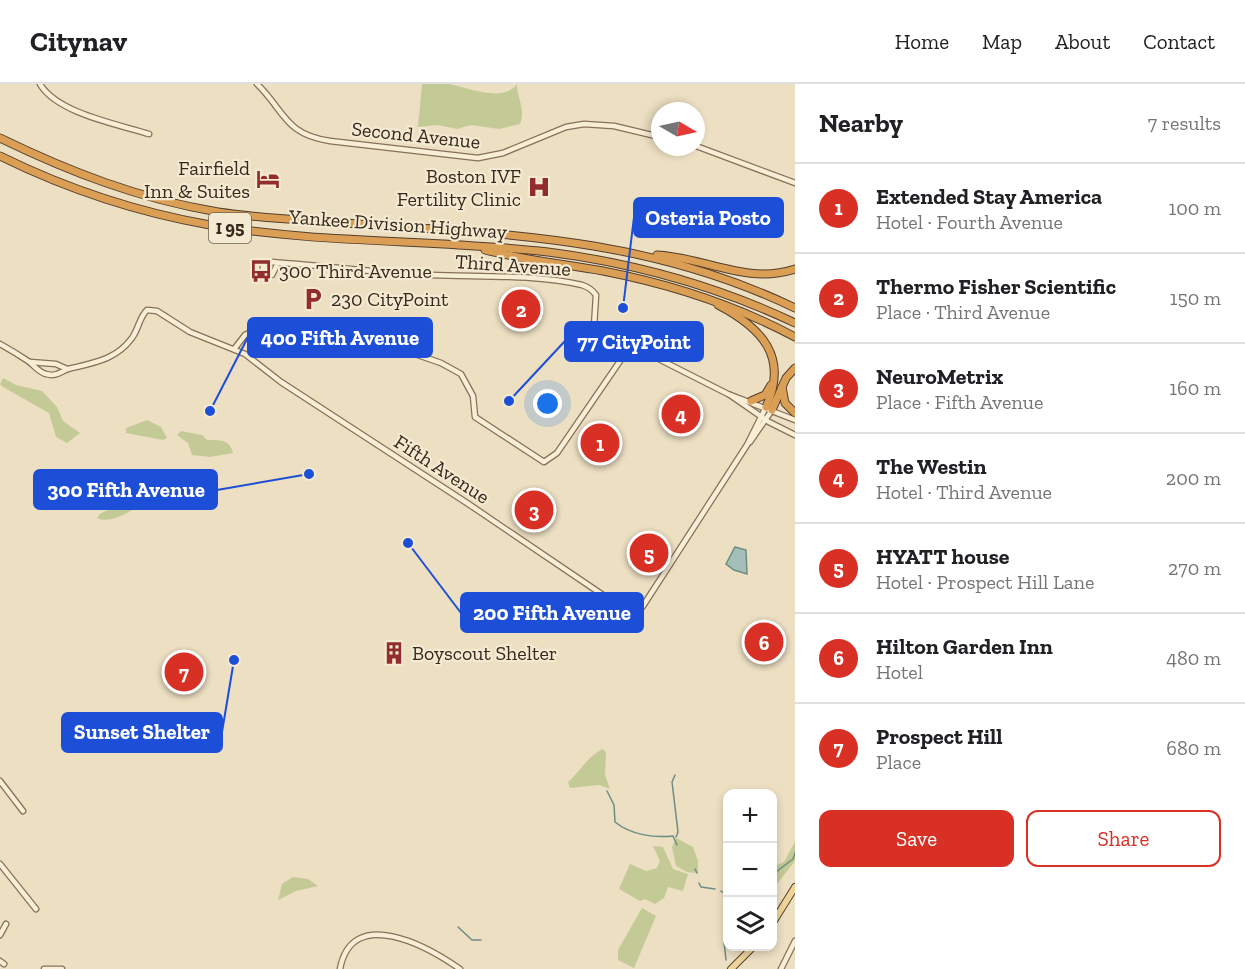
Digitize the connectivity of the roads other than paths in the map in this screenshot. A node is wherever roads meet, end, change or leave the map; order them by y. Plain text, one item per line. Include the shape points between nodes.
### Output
1 (40, 84) edge
2 (257, 84) edge
3 (149, 134) dead end
4 (651, 135) edge
5 (0, 138) edge
6 (705, 149) edge
7 (0, 156) edge
8 (795, 183) edge
9 (471, 246) junction
10 (639, 254) junction
11 (278, 262) dead end
12 (795, 269) edge
13 (700, 296) junction
14 (795, 308) edge
15 (795, 323) edge
16 (795, 337) edge
17 (0, 344) edge
18 (631, 345) junction
19 (235, 348) junction
20 (769, 350) junction
21 (30, 362) junction
22 (795, 368) edge
23 (67, 369) junction
24 (782, 387) junction
25 (728, 394) junction
26 (751, 401) junction
27 (769, 408) junction
28 (795, 413) edge
29 (764, 419) junction
30 (795, 420) edge
31 (795, 435) edge
32 (0, 781) edge
33 (22, 811) dead end
34 (0, 864) edge
35 (795, 887) edge
36 (36, 909) dead end
37 (777, 916) edge
38 (6, 924) dead end
39 (0, 935) edge
40 (795, 941) edge
41 (749, 951) edge
42 (782, 967) edge
43 (44, 969) edge
44 (62, 969) edge
45 (340, 969) edge
46 (460, 969) edge
47 (731, 969) edge
48 (789, 969) edge

1 - 3 street via 51,98 66,106
2 - 4 street, Second Avenue via 291,125 308,136 330,141 478,158 584,124
5 - 10 highway, Yankee Division Highway / I 95 via 101,182 218,212 533,236
6 - 8 street
7 - 9 highway, Yankee Division Highway / I 95 via 87,194 194,222 267,232
9 - 13 highway via 619,274
9 - 15 highway, Yankee Division Highway / I 95 via 564,254 636,268 722,293
10 - 12 highway via 669,255 753,274
10 - 14 highway, Yankee Division Highway / I 95 via 713,275
11 - 18 street, Third Avenue via 423,274 510,276 581,285 596,295 597,331
13 - 16 highway
13 - 20 highway via 742,321
17 - 21 street
18 - 19 street via 557,453 544,462 476,417 472,393 461,374 402,348 357,336 261,329 249,333
18 - 25 street, Third Avenue
19 - 23 street, Fifth Avenue via 190,332 157,311 147,310 140,317 134,336 118,352 96,364
19 - 29 street, Fifth Avenue via 634,614 643,606
20 - 26 highway via 770,386 765,395
20 - 27 highway via 776,376
21 - 23 street
21 - 23 street via 46,374 57,375
22 - 24 highway
24 - 27 highway
24 - 28 highway via 785,403
25 - 26 street, Third Avenue
25 - 29 street, Third Avenue
26 - 27 street, Third Avenue
27 - 29 street
27 - 30 street, Third Avenue
29 - 31 street, Third Avenue
32 - 33 street
34 - 36 street
35 - 37 main road
38 - 39 street
40 - 42 street
41 - 47 main road
42 - 48 street
43 - 44 street
45 - 46 street via 352,943 374,934 418,945

